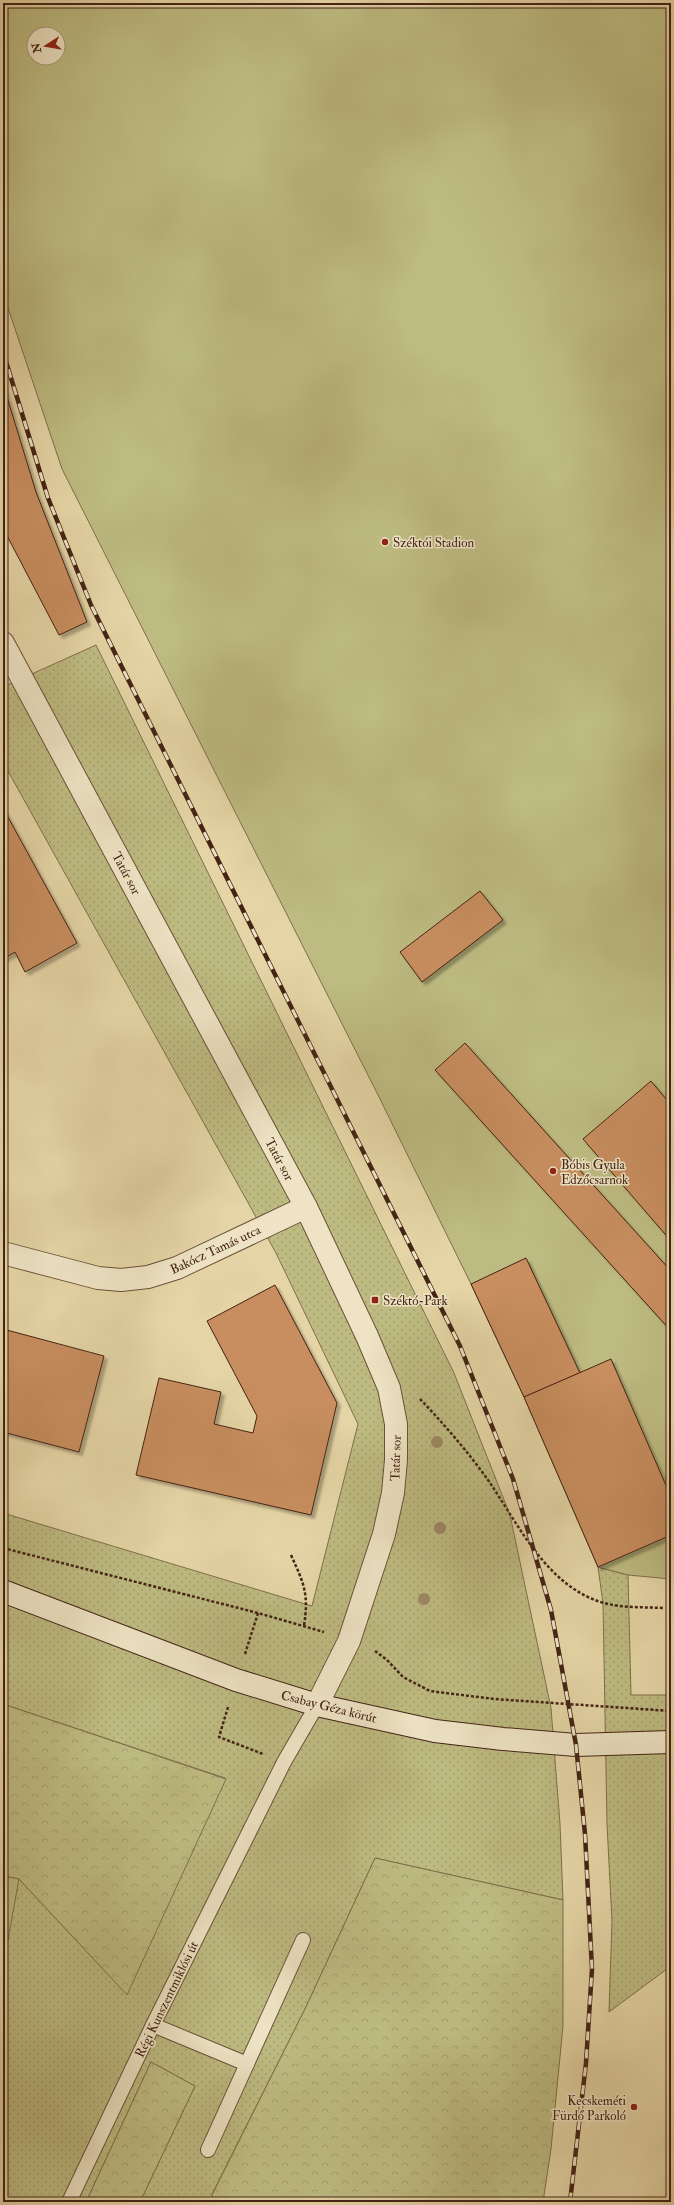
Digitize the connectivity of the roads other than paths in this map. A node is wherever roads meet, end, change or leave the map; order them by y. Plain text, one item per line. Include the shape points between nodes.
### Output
1 (3, 643) edge
2 (306, 1207) junction
3 (3, 1253) edge
4 (3, 1591) edge
5 (316, 1705) junction
6 (671, 1742) edge
7 (303, 1940) dead end
8 (153, 2025) junction
9 (247, 2064) junction
10 (208, 2150) dead end
11 (69, 2202) edge

1 - 2 street, Tatár sor
2 - 3 street, Bakócz Tamás utca via 177,1268 148,1277 121,1280 98,1278
2 - 5 street, Tatár sor via 389,1388 396,1424 393,1493 384,1534 349,1641
4 - 5 street, Csabay Géza körút via 236,1680
5 - 6 street, Csabay Géza körút via 435,1731 503,1739 576,1745
5 - 8 lane, Régi Kunszentmiklósi út via 284,1762
7 - 9 lane
8 - 9 lane
8 - 11 lane, Régi Kunszentmiklósi út
9 - 10 lane

